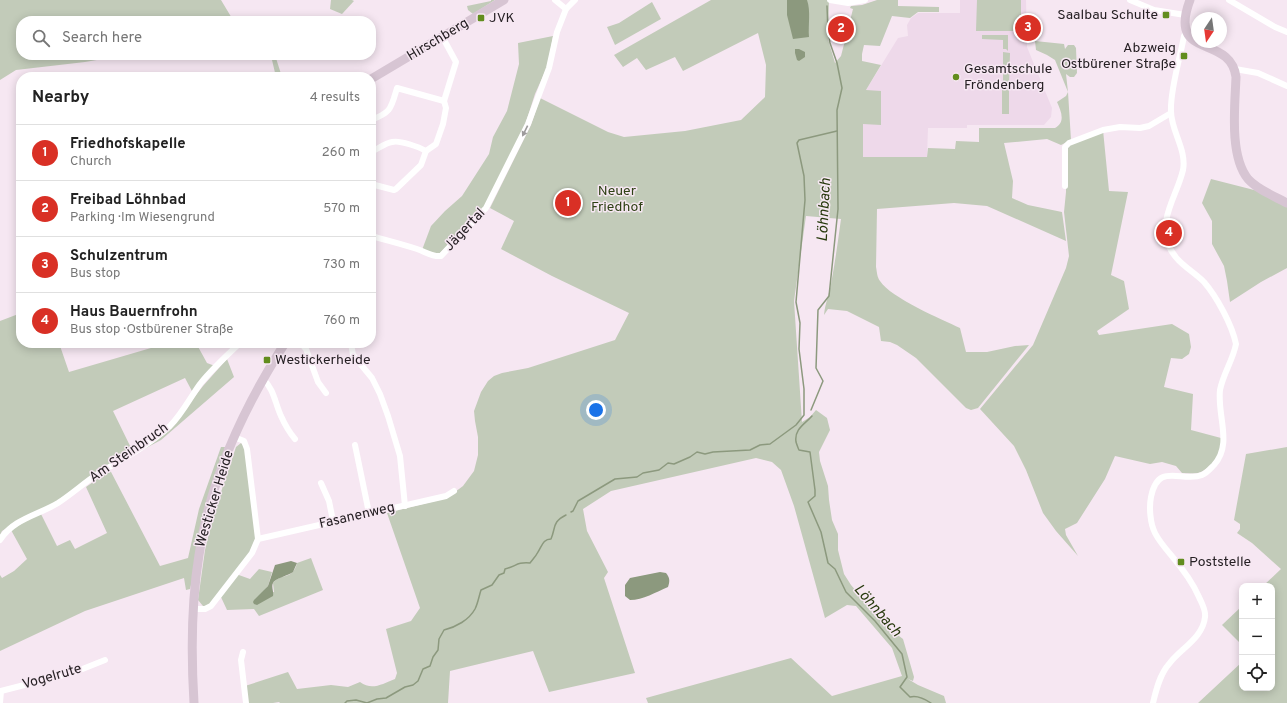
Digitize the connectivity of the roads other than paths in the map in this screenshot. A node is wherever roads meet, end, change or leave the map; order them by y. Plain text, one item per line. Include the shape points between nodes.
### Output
1 (504, 0) edge
2 (575, 0) edge
3 (830, 0) edge
4 (865, 0) edge
5 (1130, 0) edge
6 (1190, 0) edge
7 (1229, 0) edge
8 (557, 2) edge
9 (566, 9) junction
10 (1185, 15) junction
11 (1186, 32) junction
12 (1287, 32) edge
13 (443, 38) junction
14 (1235, 69) junction
15 (376, 77) edge
16 (1287, 86) edge
17 (444, 101) junction
18 (1171, 113) junction
19 (376, 118) edge
20 (376, 150) edge
21 (426, 151) junction
22 (376, 185) edge
23 (1065, 186) dead end
24 (1287, 203) edge
25 (376, 237) edge
26 (235, 348) edge
27 (281, 348) edge
28 (305, 348) edge
29 (352, 348) edge
30 (262, 379) junction
31 (326, 394) dead end
32 (234, 437) junction
33 (295, 438) dead end
34 (355, 445) dead end
35 (321, 483) dead end
36 (454, 491) dead end
37 (405, 506) junction
38 (369, 513) junction
39 (334, 521) junction
40 (258, 539) junction
41 (0, 540) edge
42 (193, 609) junction
43 (243, 652) dead end
44 (105, 660) dead end
45 (1, 695) edge
46 (0, 703) edge
47 (194, 703) edge
48 (246, 703) edge
49 (1153, 703) edge

1 - 13 street, Hirschberg
2 - 9 street
3 - 4 street via 848,3
5 - 10 street via 1154,10
6 - 10 street
7 - 12 street
8 - 9 street
9 -> 25 street, Jägertal via 555,37 549,68 528,124 486,208 441,256 436,257
10 - 11 street
11 - 14 street via 1195,41 1229,59
11 - 18 street via 1173,91
13 - 15 street, Hirschberg
13 - 17 street via 456,62
14 - 16 street via 1258,73
14 - 24 street via 1234,130 1242,169 1248,179
17 - 19 street via 397,88 391,109
17 - 21 street via 446,108 436,144
18 - 23 street via 1149,126 1104,130 1069,143 1065,147
18 - 49 street via 1184,160 1183,170 1166,218 1166,238 1180,263 1213,294 1230,326 1236,344 1221,389 1220,412 1224,435 1222,453 1202,475 1165,476 1156,483 1151,498 1154,532 1187,576 1204,608 1205,615 1203,628 1165,669
20 - 21 street via 396,141
21 - 22 street via 421,165 396,189
26 - 41 street, Am Steinbruch via 200,385 170,426 63,500 21,521
27 - 30 street, Westicker Heide
28 - 31 street via 318,382
29 - 37 street via 353,355 372,378 388,416 400,456
30 - 32 street, Westicker Heide
30 - 33 street via 272,390 281,416
32 - 40 street, Westicker Heide via 244,441 247,449
32 - 42 street, Westicker Heide via 218,478 208,515 199,554
34 - 38 street
35 - 39 street
36 - 37 street, Fasanenweg via 446,496
37 - 38 street, Fasanenweg
38 - 39 street, Fasanenweg
39 - 40 street, Fasanenweg
40 - 42 street via 252,553 211,606
42 - 47 street, Westicker Heide
43 - 48 street via 241,660
44 - 45 street, Vogelrute via 75,672 1,691
45 - 46 street

